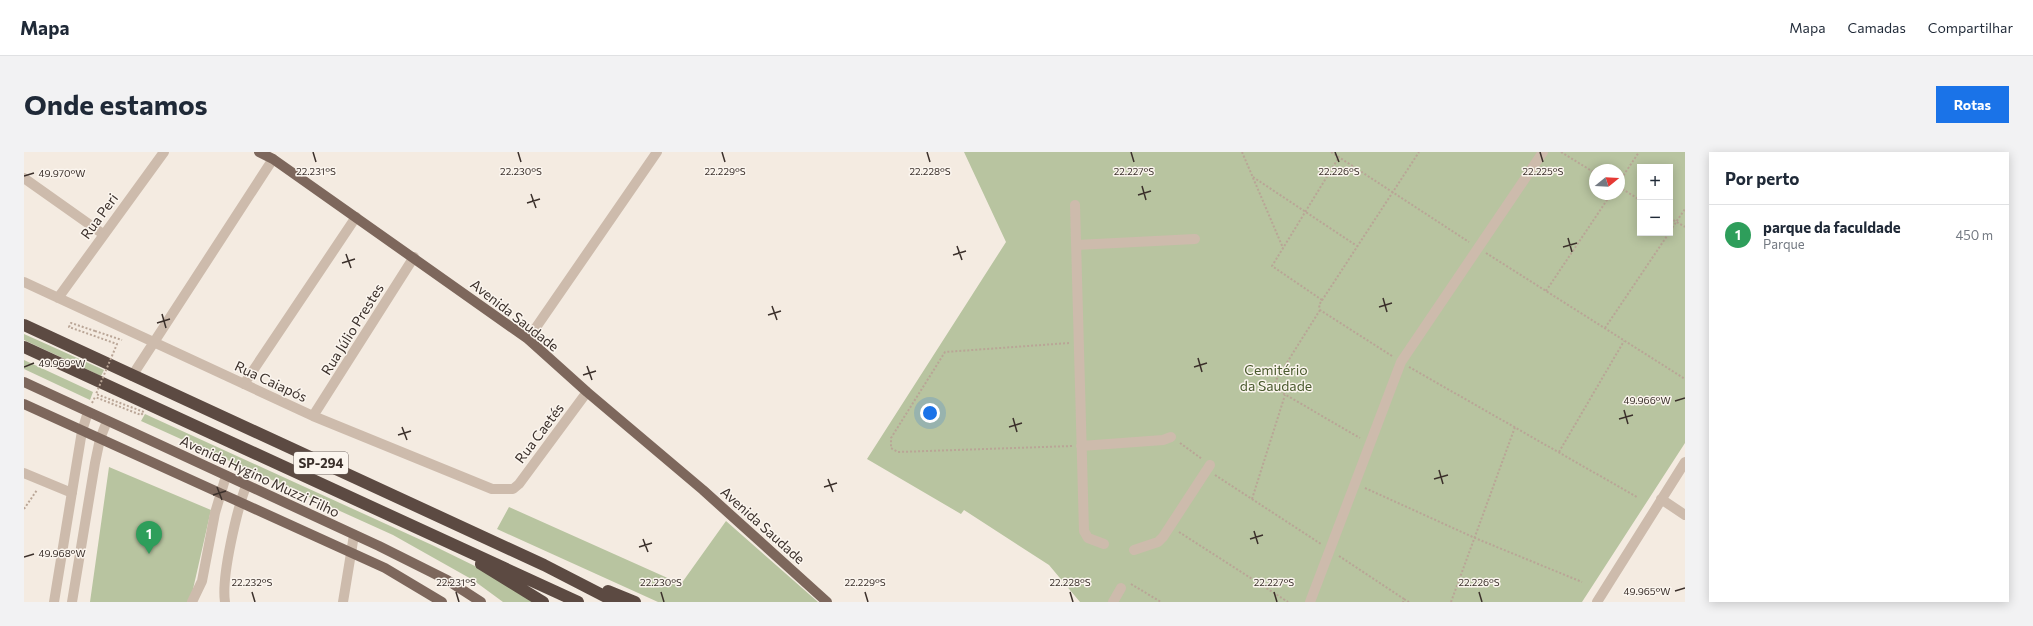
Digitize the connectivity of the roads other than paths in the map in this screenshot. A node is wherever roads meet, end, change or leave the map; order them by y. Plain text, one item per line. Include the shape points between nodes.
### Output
1 (164, 152) edge
2 (259, 152) edge
3 (657, 152) edge
4 (1543, 152) edge
5 (273, 160) junction
6 (24, 178) edge
7 (1075, 205) dead end
8 (356, 217) junction
9 (103, 234) junction
10 (1195, 239) dead end
11 (1076, 245) junction
12 (414, 257) junction
13 (24, 282) edge
14 (58, 298) junction
15 (24, 326) edge
16 (528, 339) junction
17 (155, 342) junction
18 (24, 348) edge
19 (132, 376) junction
20 (24, 382) edge
21 (244, 384) junction
22 (587, 392) junction
23 (24, 404) edge
24 (88, 412) junction
25 (313, 416) junction
26 (107, 421) junction
27 (82, 431) junction
28 (1171, 437) road end
29 (100, 439) junction
30 (1081, 446) junction
31 (1685, 462) edge
32 (1210, 465) road end
33 (24, 473) edge
34 (226, 476) junction
35 (246, 486) junction
36 (513, 489) joint
37 (72, 493) junction
38 (220, 494) junction
39 (1661, 499) junction
40 (240, 502) junction
41 (1685, 515) edge
42 (420, 528) junction
43 (354, 535) junction
44 (1104, 544) dead end
45 (1134, 550) dead end
46 (350, 552) junction
47 (544, 565) junction
48 (1126, 586) road end
49 (54, 602) edge
50 (72, 602) edge
51 (192, 602) edge
52 (225, 602) edge
53 (342, 602) edge
54 (442, 602) edge
55 (481, 602) edge
56 (543, 602) edge
57 (578, 602) edge
58 (616, 602) edge
59 (635, 602) edge
60 (827, 602) edge
61 (1113, 602) edge
62 (1310, 602) edge
63 (1597, 602) edge

1 - 9 street, Rua Peri
2 - 5 main road, Avenida Saudade
3 - 16 street
4 - 62 street via 1401,362
5 - 8 main road, Avenida Saudade
5 - 17 street
6 - 9 street
7 - 11 street
8 - 12 main road, Avenida Saudade
8 - 21 street
9 - 14 street, Rua Peri
10 - 11 street
11 - 30 street
12 - 16 main road, Avenida Saudade
12 - 25 street, Rua Júlio Prestes
13 - 14 street, Rua Caiapós
14 - 17 street, Rua Caiapós
15 - 19 highway, SP-294
16 - 22 main road, Avenida Saudade
17 - 19 street
17 - 21 street, Rua Caiapós
18 - 42 highway, SP-294
19 - 47 highway, SP-294
20 - 24 main road, Avenida Hygino Muzzi Filho
21 - 25 street, Rua Caiapós
22 - 36 street, Rua Caetés
22 - 60 main road, Avenida Saudade via 703,490
23 - 27 main road
24 - 26 main road, Avenida Hygino Muzzi Filho
24 - 27 street
25 - 36 street, Rua Caiapós via 492,489
26 - 29 street
26 - 34 main road, Avenida Hygino Muzzi Filho
27 - 29 main road
27 - 37 street
28 - 30 street via 1163,440
29 - 38 main road
29 - 50 street
30 - 44 street via 1084,531 1088,538
31 - 39 street
32 - 45 street via 1158,542
33 - 37 street
34 - 35 main road, Avenida Hygino Muzzi Filho
34 - 38 street
35 - 40 street
35 - 43 main road, Avenida Hygino Muzzi Filho
37 - 49 street
38 - 40 main road
38 - 51 street via 202,582
39 - 41 street
39 - 63 street
40 - 46 main road
40 - 52 street via 224,589
42 - 56 highway
42 - 57 highway, SP-294
43 - 46 street
43 - 55 main road, Avenida Hygino Muzzi Filho via 447,580
46 - 53 street
46 - 54 main road via 385,568
47 - 58 highway, SP-294
47 - 59 highway
48 - 61 street

